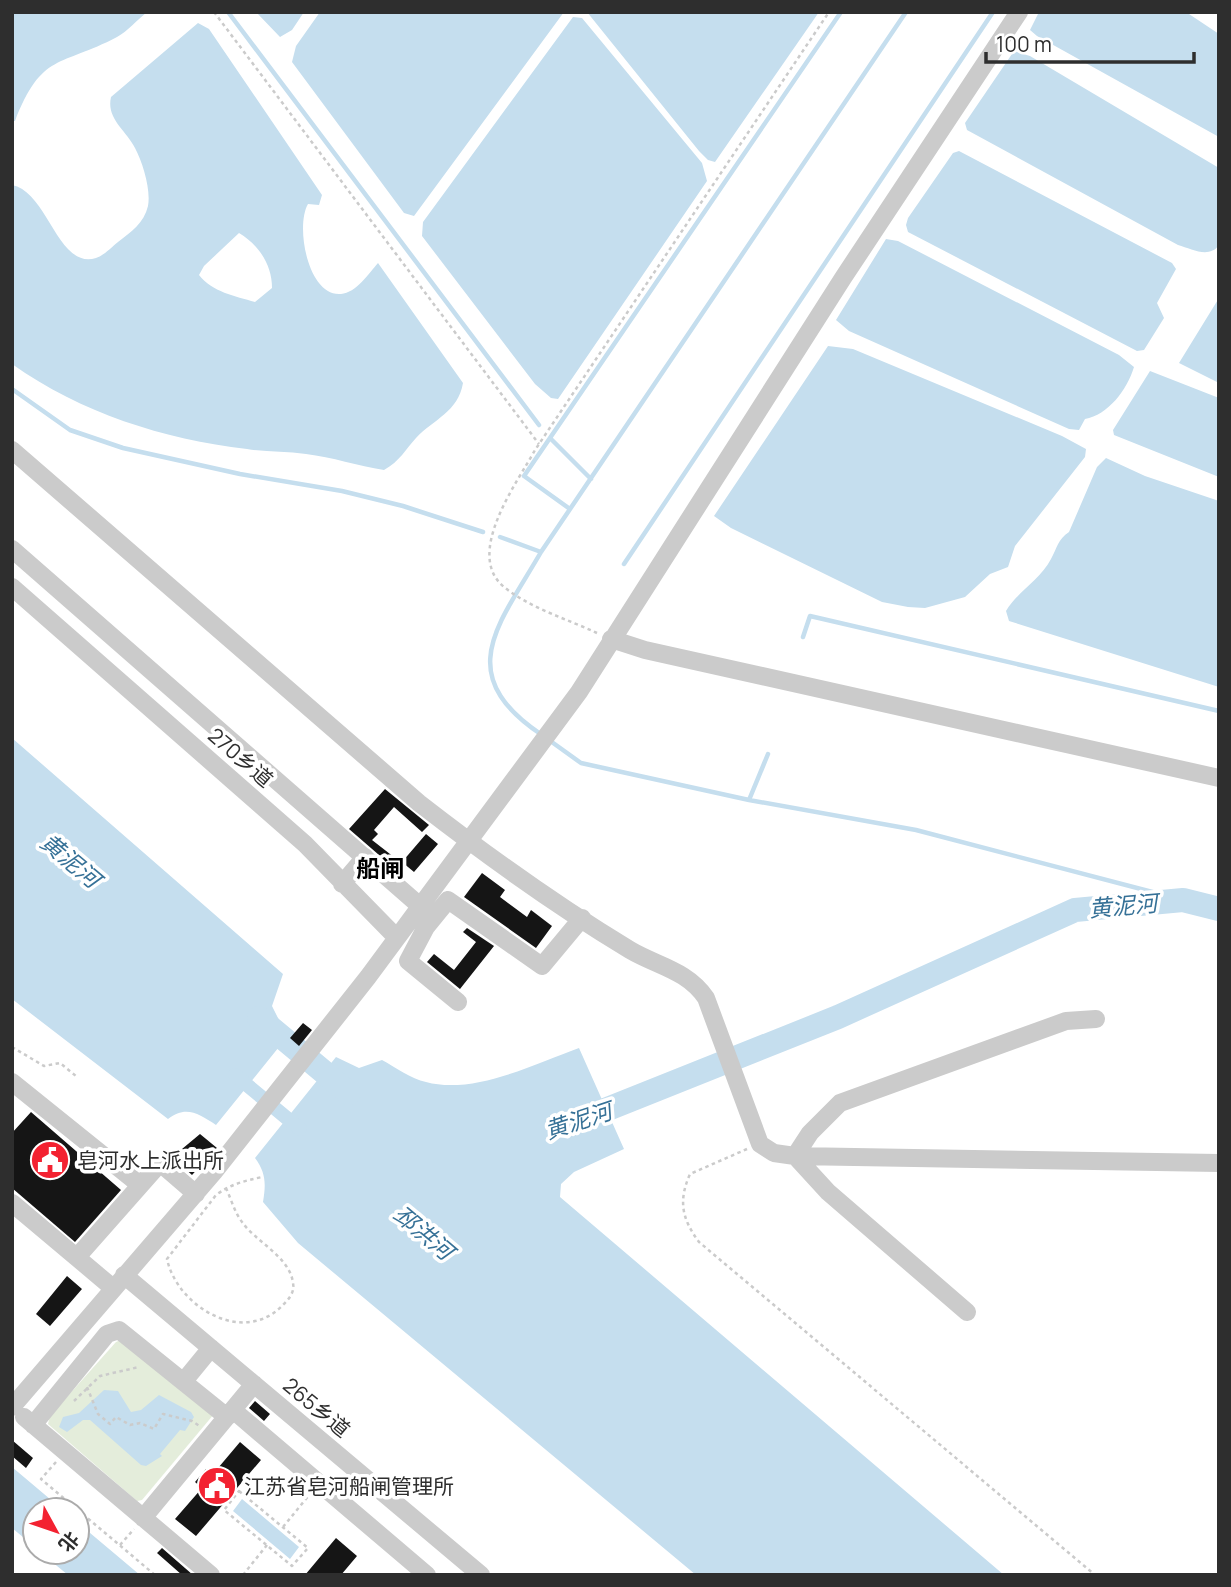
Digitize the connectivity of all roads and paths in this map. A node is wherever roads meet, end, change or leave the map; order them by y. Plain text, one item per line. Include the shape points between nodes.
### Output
1 (215, 12) edge
2 (829, 12) edge
3 (1019, 12) edge
4 (539, 444) junction
5 (12, 450) edge
6 (12, 549) edge
7 (12, 587) edge
8 (611, 639) junction
9 (1219, 778) edge
10 (469, 842) junction
11 (365, 857) junction
12 (342, 884) junction
13 (420, 906) junction
14 (582, 918) junction
15 (396, 937) junction
16 (458, 1002) dead end
17 (1096, 1019) dead end
18 (12, 1047) edge
19 (75, 1076) dead end
20 (12, 1082) edge
21 (760, 1144) junction
22 (795, 1156) junction
23 (1219, 1163) edge
24 (262, 1177) dead end
25 (140, 1185) junction
26 (226, 1188) junction
27 (195, 1194) junction
28 (12, 1203) edge
29 (77, 1257) junction
30 (119, 1281) junction
31 (967, 1311) dead end
32 (211, 1348) junction
33 (163, 1364) junction
34 (184, 1381) junction
35 (254, 1384) junction
36 (87, 1387) junction
37 (53, 1400) junction
38 (12, 1407) edge
39 (230, 1414) junction
40 (192, 1421) dead end
41 (33, 1424) junction
42 (65, 1451) junction
43 (318, 1483) junction
44 (143, 1518) junction
45 (283, 1527) junction
46 (120, 1545) junction
47 (267, 1545) junction
48 (415, 1571) edge
49 (155, 1575) edge
50 (211, 1575) edge
51 (243, 1575) edge
52 (481, 1575) edge
53 (1095, 1575) edge

1 - 4 path
2 - 4 path
3 - 8 street
4 - 8 path via 497,520 488,553 491,569 519,596
5 - 10 street
6 - 11 street
7 - 12 street, 270乡道 via 305,844
8 - 9 street
8 - 10 street via 579,692
10 - 13 street
10 - 14 street
11 - 12 street
11 - 13 street
12 - 15 street, 270乡道
13 - 15 street
14 - 16 street via 542,966 448,900 426,927 408,961
14 - 21 street via 631,951 687,976 706,998
15 - 27 street
17 - 22 street via 1066,1021 840,1103
18 - 19 path via 44,1066 60,1063
20 - 25 street
21 - 22 street via 774,1153
21 - 53 path via 690,1174 683,1191 685,1224 699,1242
22 - 23 street
22 - 31 street via 828,1192
24 - 26 path
25 - 27 street via 160,1163
25 - 29 street
26 - 26 path via 167,1258 189,1301 246,1324 275,1313 291,1296 293,1283 278,1256 242,1222
27 - 30 street
28 - 29 street, 265乡道
29 - 30 street, 265乡道
30 - 32 street, 265乡道
30 - 38 street
32 - 34 street
32 - 35 street, 265乡道
33 - 34 street
33 - 36 path via 116,1370
33 - 37 street via 124,1332 112,1331
34 - 39 street
35 - 39 street
35 - 52 street, 265乡道
36 - 37 path via 65,1410
36 - 40 path via 98,1413 110,1424 116,1417 154,1429 163,1414
37 - 41 street
38 - 41 street
39 - 43 street
39 - 44 street
41 - 42 street
42 - 44 street
42 - 46 path via 41,1479
43 - 45 path
43 - 48 street
44 - 46 path
44 - 50 street
45 - 47 path via 308,1548 292,1566
45 - 47 path via 239,1491 224,1510
46 - 49 path
47 - 51 path

